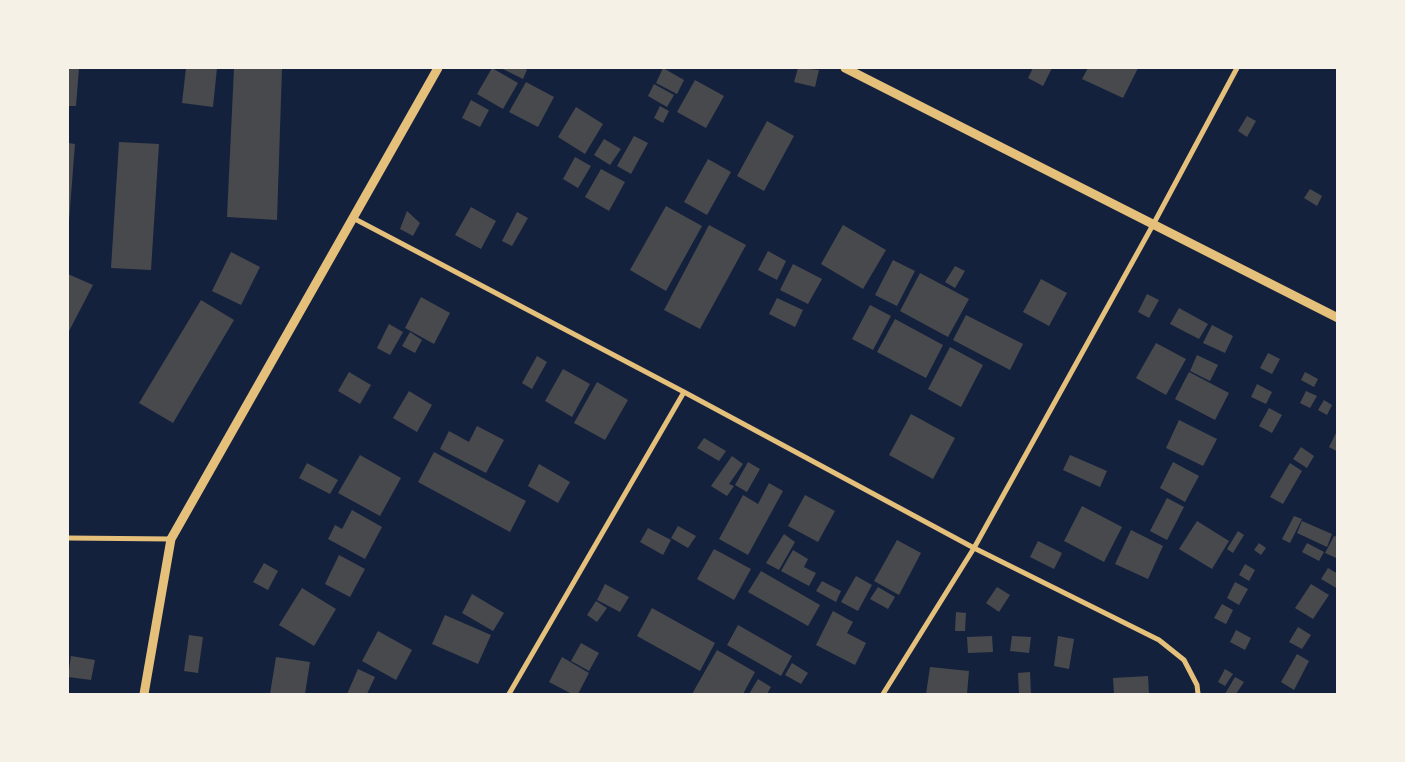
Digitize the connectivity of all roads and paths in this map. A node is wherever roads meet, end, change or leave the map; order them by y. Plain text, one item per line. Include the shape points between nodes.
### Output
1 (438, 68) edge
2 (845, 68) edge
3 (1236, 68) edge
4 (353, 218) junction
5 (1154, 224) junction
6 (1338, 318) edge
7 (684, 392) junction
8 (68, 538) edge
9 (171, 539) junction
10 (974, 548) junction
11 (144, 694) edge
12 (509, 694) edge
13 (883, 694) edge
14 (1198, 694) edge

1 - 4 street
2 - 5 street
3 - 5 street
4 - 7 street
4 - 9 street
5 - 6 street
5 - 10 street
7 - 10 street
7 - 12 street
8 - 9 street
9 - 11 street
10 - 13 street
10 - 14 street via 1159,640 1184,660

